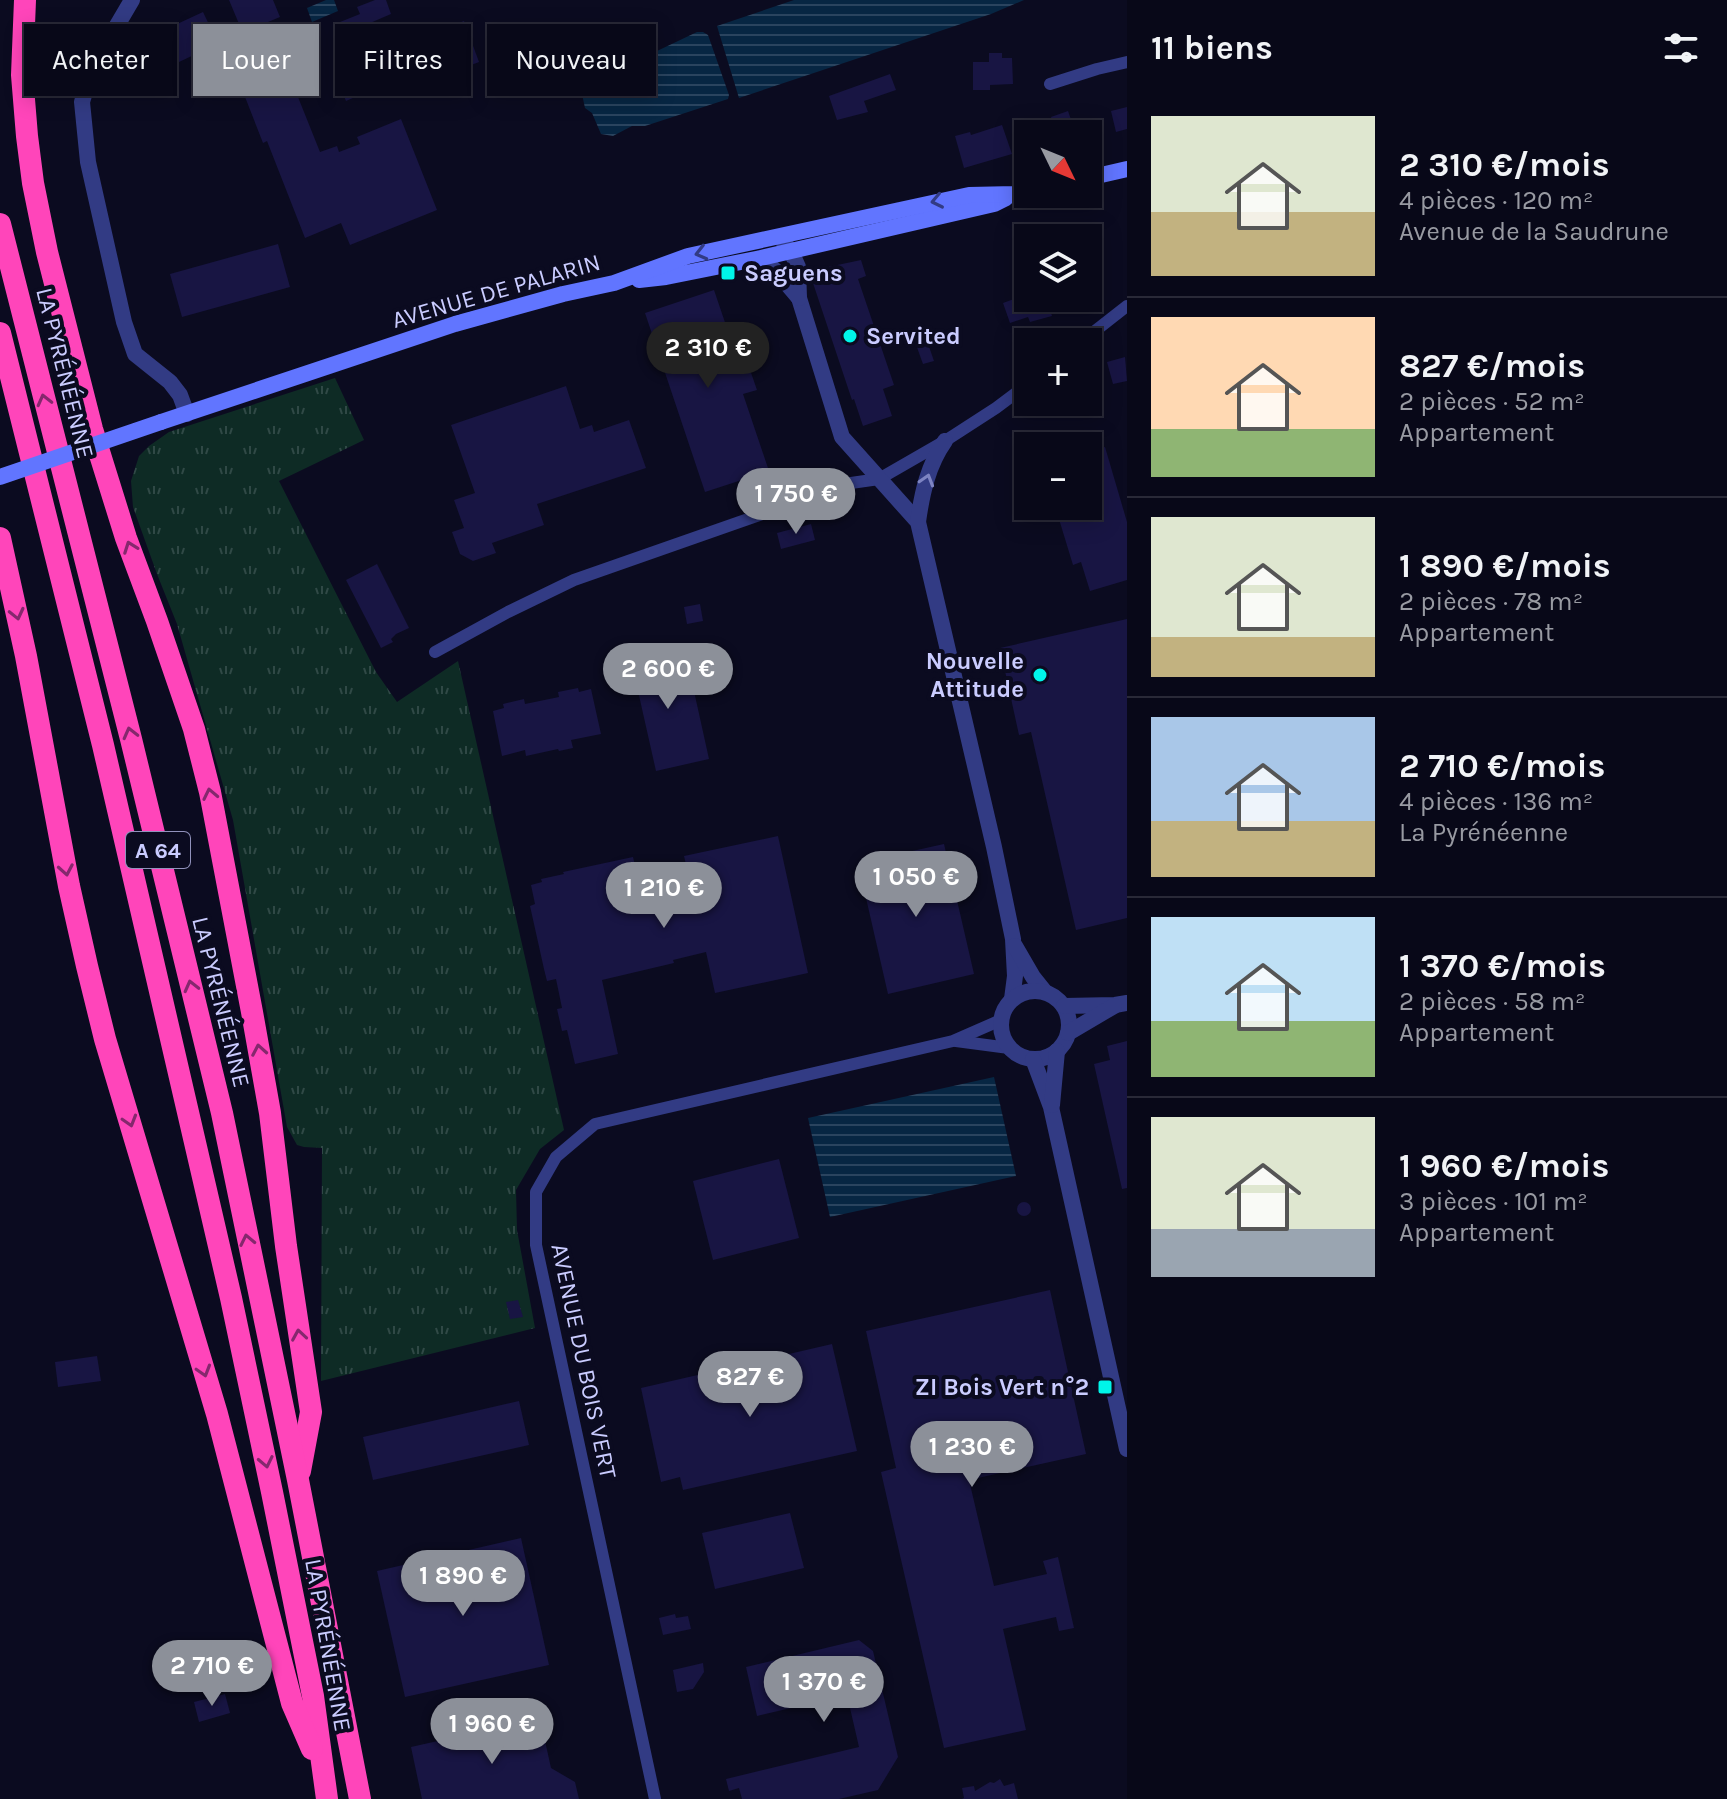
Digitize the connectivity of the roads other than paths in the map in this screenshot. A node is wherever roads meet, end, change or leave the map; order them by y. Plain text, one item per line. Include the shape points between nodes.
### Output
1 (25, 0) edge
2 (132, 0) edge
3 (1127, 62) edge
4 (1050, 84) dead end
5 (1127, 169) edge
6 (1102, 175) edge
7 (1014, 192) edge
8 (1014, 195) edge
9 (0, 224) edge
10 (785, 244) junction
11 (808, 247) junction
12 (761, 258) junction
13 (798, 267) junction
14 (777, 272) junction
15 (614, 283) junction
16 (799, 298) junction
17 (1127, 306) edge
18 (1099, 328) edge
19 (0, 333) edge
20 (1014, 394) edge
21 (187, 414) junction
22 (945, 441) junction
23 (0, 477) edge
24 (879, 479) junction
25 (918, 522) junction
26 (0, 538) edge
27 (435, 652) dead end
28 (1015, 946) junction
29 (1045, 992) junction
30 (1012, 999) junction
31 (1121, 1004) edge
32 (1064, 1006) junction
33 (1001, 1020) junction
34 (1068, 1033) junction
35 (953, 1041) junction
36 (1009, 1048) junction
37 (1057, 1051) junction
38 (1033, 1059) junction
39 (1051, 1107) junction
40 (1127, 1449) edge
41 (298, 1480) junction
42 (323, 1776) junction
43 (327, 1799) edge
44 (360, 1799) edge
45 (655, 1799) edge

41 -> 1 highway via 311,1412 252,1012 194,729 92,429 47,252 27,136 22,75
2 - 21 street via 92,68 82,102 88,162 135,354 170,382
3 - 4 street
5 - 6 main road
7 -> 10 main road, AVENUE DE PALARIN via 969,195
8 - 11 main road, AVENUE DE PALARIN
41 -> 9 highway, LA PYRÉNÉENNE / A 64 via 222,1113
10 - 11 main road, AVENUE DE PALARIN
10 - 12 main road, AVENUE DE PALARIN
10 - 13 street
10 - 14 street
10 -> 15 main road, AVENUE DE PALARIN via 683,258
11 - 13 street
12 - 14 street
12 - 15 main road, AVENUE DE PALARIN
13 - 16 street
14 - 16 street
15 - 21 main road, AVENUE DE PALARIN via 455,324
16 - 24 street via 842,437
17 - 18 street
19 -> 42 highway, LA PYRÉNÉENNE / A 64 via 225,1269 310,1681
20 - 22 street
21 - 23 main road, AVENUE DE PALARIN, bridge
22 - 24 street
25 -> 22 street via 926,481
24 - 25 street
24 - 27 street via 851,483 574,580
25 - 28 street
26 -> 42 highway via 105,1039 217,1414 292,1703
28 - 29 street
28 - 30 street
29 - 30 street via 1033,990
29 - 32 street
30 - 33 street
31 - 32 street
31 - 34 street
32 - 34 street
33 - 35 street, AVENUE DU BOIS VERT
33 - 36 street
34 - 37 street
35 - 36 street, AVENUE DU BOIS VERT
35 - 45 street, AVENUE DU BOIS VERT via 595,1124 556,1157 536,1192 536,1245
36 - 38 street
37 - 38 street
37 - 39 street
38 - 39 street
39 - 40 street
41 - 44 highway, LA PYRÉNÉENNE / A 64
42 - 43 highway, LA PYRÉNÉENNE / A 64

